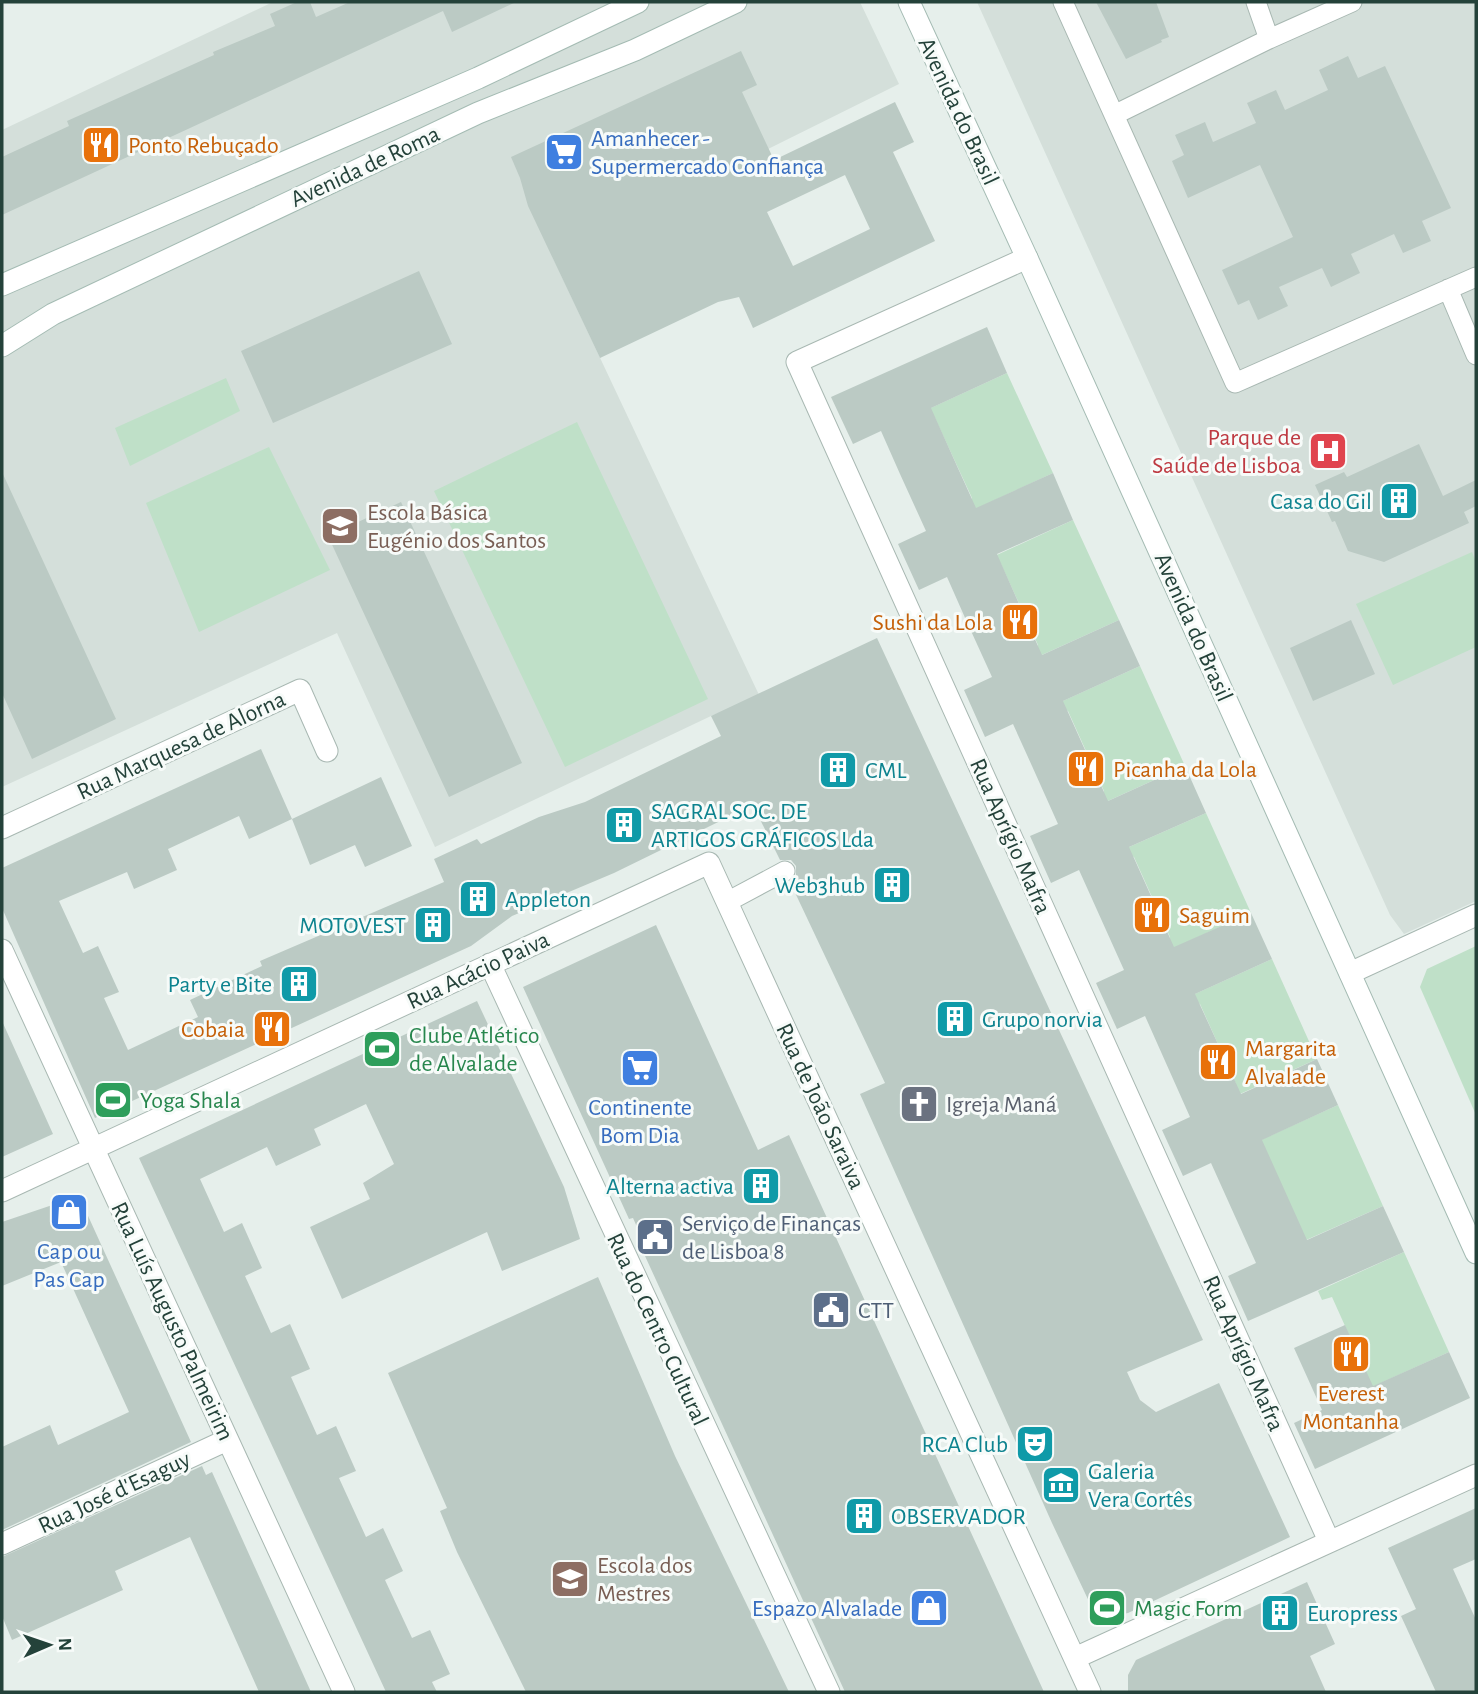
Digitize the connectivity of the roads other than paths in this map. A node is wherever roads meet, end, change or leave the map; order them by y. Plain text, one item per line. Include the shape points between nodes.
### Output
1 (638, 2) edge
2 (736, 2) edge
3 (1063, 2) edge
4 (1256, 2) edge
5 (1352, 2) edge
6 (904, 3) edge
7 (1269, 39) junction
8 (1114, 115) junction
9 (1027, 258) junction
10 (1476, 277) edge
11 (2, 285) edge
12 (1448, 289) junction
13 (2, 346) edge
14 (1476, 355) edge
15 (327, 751) dead end
16 (2, 828) edge
17 (709, 863) joint
18 (785, 871) dead end
19 (727, 902) junction
20 (1476, 915) edge
21 (2, 950) edge
22 (490, 964) junction
23 (1350, 972) junction
24 (93, 1148) junction
25 (2, 1191) edge
26 (1476, 1253) edge
27 (227, 1440) junction
28 (1476, 1475) edge
29 (1329, 1541) junction
30 (2, 1544) edge
31 (1075, 1658) junction
32 (344, 1692) edge
33 (829, 1692) edge
34 (1090, 1692) edge

1 - 11 street, Avenida de Roma via 478,78
2 - 13 street, Avenida de Roma via 635,50 478,113 53,314
3 - 8 lane
4 - 7 lane
5 - 7 lane
6 - 9 street, Avenida do Brasil
7 - 8 lane
8 - 12 lane via 1235,383
9 - 23 street, Avenida do Brasil
9 - 29 street, Rua Aprígio Mafra via 797,362
10 - 12 lane
12 - 14 lane
15 - 16 street, Rua Marquesa de Alorna via 300,690
17 - 19 street, Rua de João Saraiva
17 - 22 street, Rua Acácio Paiva
18 - 19 lane
19 - 31 street, Rua de João Saraiva
20 - 23 street
21 - 24 street, Rua Luís Augusto Palmeirim
22 - 24 street, Rua Acácio Paiva
22 - 33 street, Rua do Centro Cultural
23 - 26 street, Avenida do Brasil
24 - 25 street, Rua Acácio Paiva
24 - 27 street, Rua Luís Augusto Palmeirim
27 - 30 street, Rua José d'Esaguy
27 - 32 street, Rua Luís Augusto Palmeirim
28 - 29 street
29 - 31 street
31 - 34 street, Rua de João Saraiva

